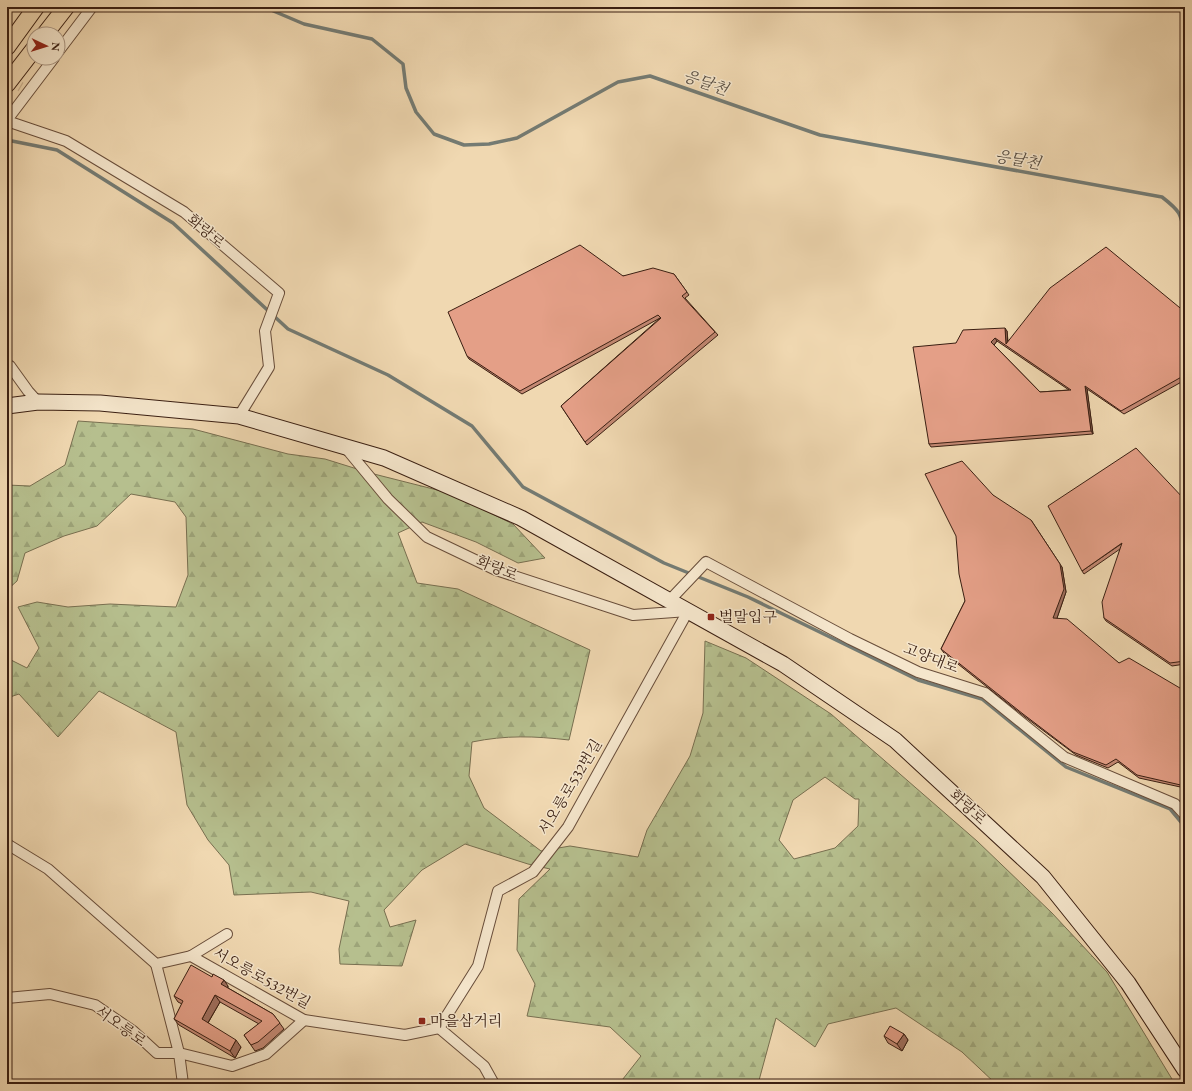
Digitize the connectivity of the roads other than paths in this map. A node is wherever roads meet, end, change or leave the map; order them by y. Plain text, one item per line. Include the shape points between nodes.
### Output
1 (36, 7) edge
2 (66, 7) edge
3 (92, 7) edge
4 (51, 26) edge
5 (66, 41) edge
6 (7, 47) edge
7 (27, 66) edge
8 (45, 66) edge
9 (19, 88) edge
10 (7, 120) edge
11 (7, 365) edge
12 (38, 402) junction
13 (7, 406) edge
14 (239, 416) junction
15 (344, 446) junction
16 (669, 601) junction
17 (688, 611) junction
18 (1185, 815) edge
19 (7, 844) edge
20 (227, 934) dead end
21 (191, 956) junction
22 (156, 964) junction
23 (7, 998) edge
24 (304, 1020) junction
25 (438, 1028) junction
26 (179, 1053) junction
27 (1185, 1070) edge
28 (183, 1084) edge
29 (494, 1084) edge

1 - 6 main road
2 - 4 main road
3 - 5 street
7 - 9 main road
8 - 9 street
9 - 10 street
10 - 14 street, 화랑로 via 66,141 184,212 279,293 265,331 269,368
11 - 12 street
12 - 13 main road, 화랑로
12 - 14 main road, 화랑로 via 100,403
14 - 15 main road, 화랑로
15 - 16 main road, 화랑로 via 384,458 521,518
15 - 17 street, 화랑로 via 388,499 427,537 489,567 633,615
16 - 17 main road, 화랑로
16 - 18 street, 고양대로 via 706,562 850,639 918,672 984,693 1064,757 1175,804
17 - 25 street, 서오릉로532번길 via 568,827 533,872 498,892 478,966
17 - 27 main road, 화랑로 via 783,664 912,755 1043,877 1128,983
19 - 22 street via 48,869
20 - 21 street, 서오릉로532번길
21 - 22 street, 서오릉로532번길
21 - 24 street, 서오릉로532번길
22 - 26 street
23 - 26 street, 서오릉로 via 50,994 95,1005 133,1031 157,1053
24 - 25 street, 서오릉로532번길 via 405,1035
24 - 26 street, 서오릉로 via 266,1054 232,1066
25 - 29 street via 484,1066
26 - 28 street

